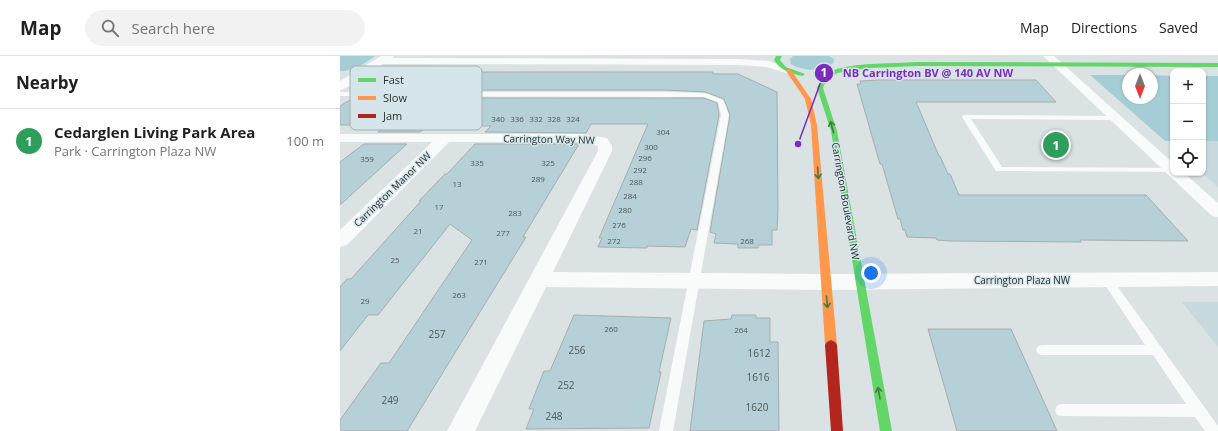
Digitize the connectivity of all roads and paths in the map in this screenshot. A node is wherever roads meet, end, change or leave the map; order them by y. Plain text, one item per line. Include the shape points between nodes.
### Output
1 (748, 56) edge
2 (779, 56) edge
3 (1173, 56) edge
4 (871, 57) edge
5 (385, 58) edge
6 (530, 59) edge
7 (1051, 59) edge
8 (675, 60) edge
9 (847, 61) dead end
10 (1218, 65) edge
11 (372, 66) edge
12 (788, 70) junction
13 (836, 72) junction
14 (350, 80) edge
15 (340, 86) edge
16 (482, 94) edge
17 (1115, 118) junction
18 (340, 138) edge
19 (445, 138) junction
20 (1170, 168) edge
21 (1170, 171) edge
22 (1178, 176) edge
23 (1218, 212) edge
24 (340, 241) edge
25 (539, 279) junction
26 (1106, 279) junction
27 (1218, 279) edge
28 (694, 280) junction
29 (860, 281) junction
30 (825, 282) junction
31 (1042, 350) dead end
32 (1155, 350) junction
33 (1062, 410) dead end
34 (1198, 411) junction
35 (461, 431) edge
36 (666, 431) edge
37 (838, 431) edge
38 (886, 431) edge
39 (1213, 431) edge

1 - 8 street
2 - 12 street, Carrington Boulevard NW via 779,65
3 - 7 street
4 - 7 street
5 - 6 street
5 - 11 street
6 - 8 street
7 - 10 street
7 - 13 street via 870,66
7 - 17 street
8 - 12 street via 755,62
9 - 13 street via 845,67
12 - 13 street via 814,75
12 -> 30 street, Carrington Boulevard NW via 805,94 812,110
29 -> 13 street, Carrington Boulevard NW via 834,131 820,88 821,84
14 - 15 street
16 - 28 lane via 705,95 721,101 725,115
17 - 20 street
17 - 21 lane via 966,117 999,169
18 - 19 street, Carrington Way NW
19 - 24 street, Carrington Manor NW
19 - 25 street, Carrington Way NW via 580,138 602,141 605,151
22 - 23 street
25 - 28 street
25 - 35 street, Carrington Way NW
26 - 27 street, Carrington Plaza NW
26 - 29 street, Carrington Plaza NW
26 - 32 lane
28 - 30 street
28 - 36 lane
29 - 30 street, Carrington Plaza NW
38 -> 29 street, Carrington Boulevard NW
30 -> 37 street, Carrington Boulevard NW
31 - 32 lane
32 - 34 lane
33 - 34 lane
34 - 39 lane

